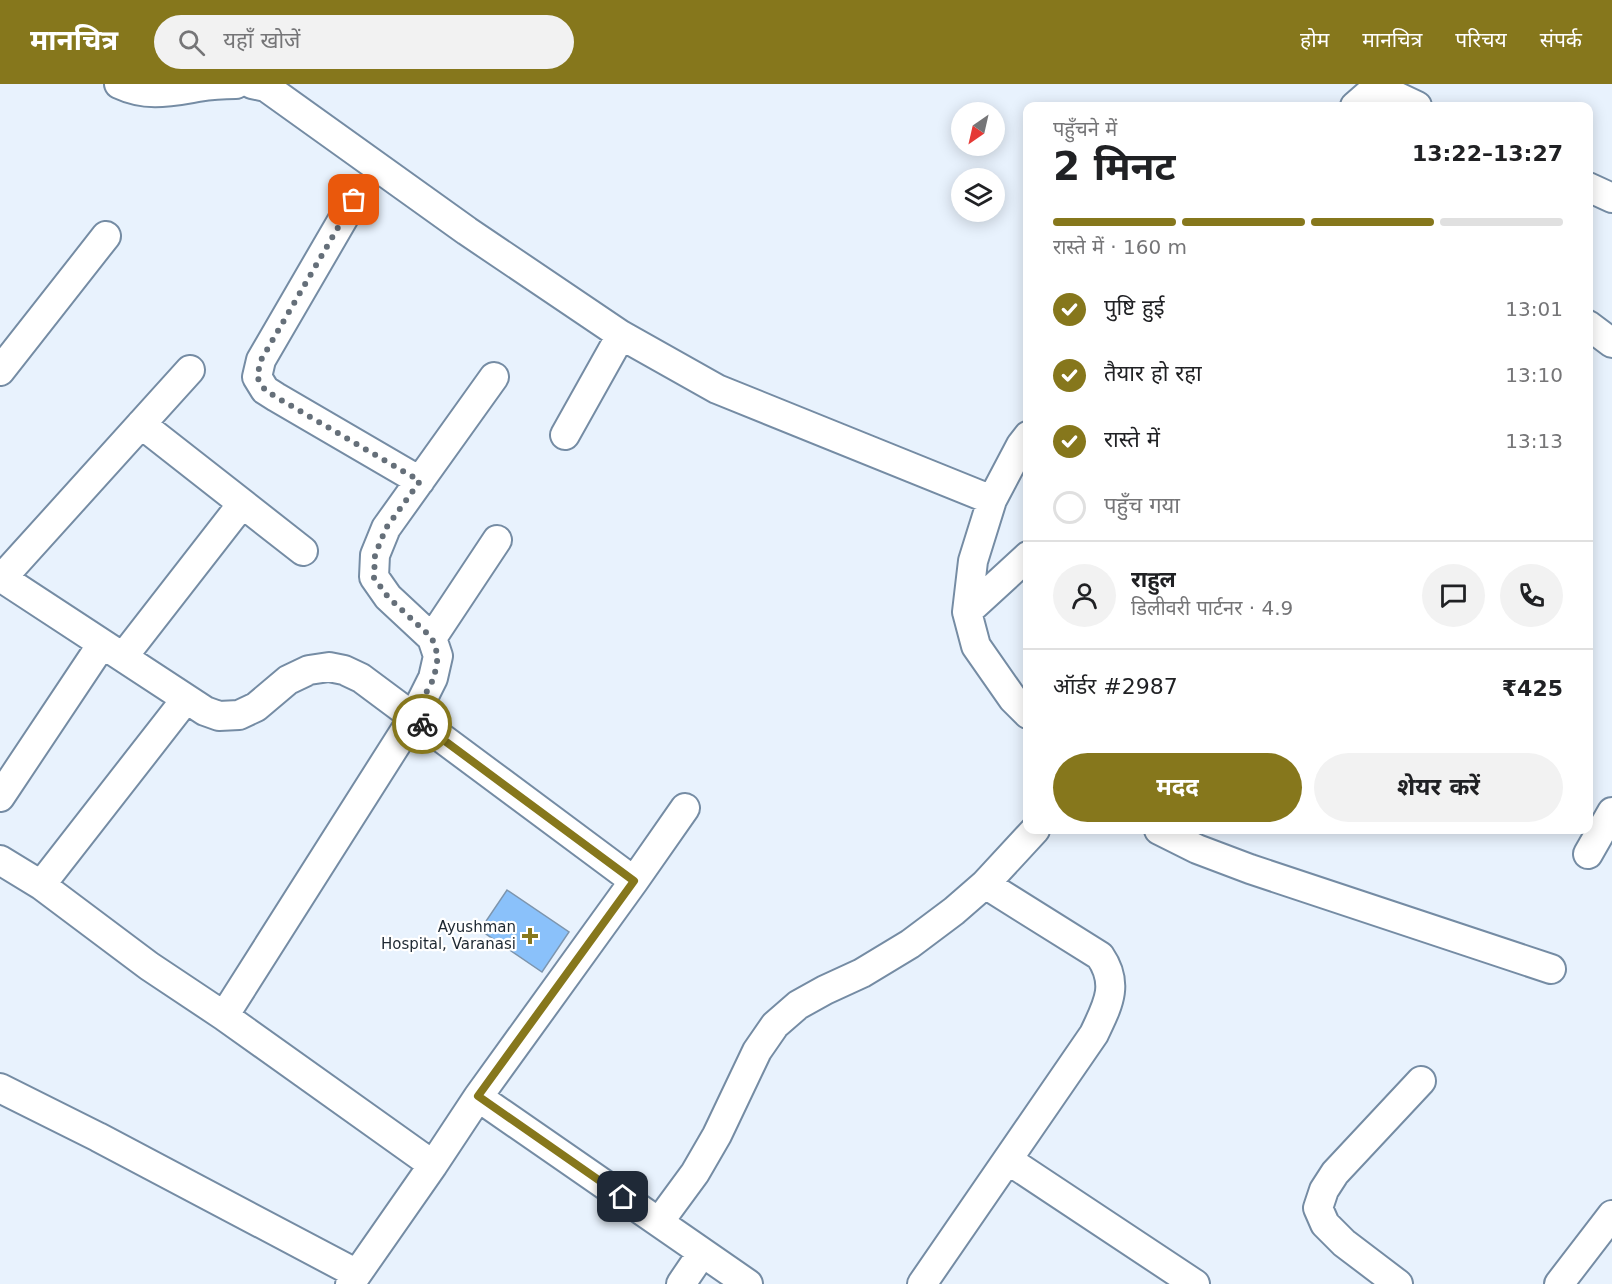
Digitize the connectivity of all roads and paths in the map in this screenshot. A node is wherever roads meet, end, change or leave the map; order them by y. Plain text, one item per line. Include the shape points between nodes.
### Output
1 (119, 84) edge
2 (236, 84) edge
3 (266, 85) edge
4 (1374, 86) edge
5 (1359, 102) edge
6 (1408, 102) edge
7 (1593, 189) edge
8 (1612, 198) edge
9 (354, 200) dead end
10 (106, 236) dead end
11 (1593, 329) edge
12 (621, 335) junction
13 (1612, 343) edge
14 (189, 370) dead end
15 (0, 371) edge
16 (494, 377) dead end
17 (141, 424) junction
18 (565, 435) dead end
19 (1023, 442) edge
20 (420, 481) junction
21 (992, 500) junction
22 (242, 504) junction
23 (497, 540) dead end
24 (303, 551) dead end
25 (1023, 561) edge
26 (1, 578) edge
27 (967, 612) junction
28 (432, 638) junction
29 (113, 650) junction
30 (186, 699) junction
31 (1023, 709) edge
32 (413, 717) junction
33 (0, 797) edge
34 (685, 808) dead end
35 (1612, 812) edge
36 (1031, 834) edge
37 (1167, 834) edge
38 (1588, 854) dead end
39 (0, 860) edge
40 (634, 881) junction
41 (41, 885) junction
42 (985, 885) junction
43 (1551, 969) dead end
44 (224, 1016) junction
45 (1421, 1081) dead end
46 (0, 1088) edge
47 (478, 1096) junction
48 (1008, 1160) junction
49 (433, 1165) junction
50 (1612, 1215) edge
51 (659, 1222) junction
52 (702, 1253) junction
53 (354, 1279) edge
54 (681, 1284) edge
55 (748, 1284) edge
56 (922, 1284) edge
57 (1195, 1284) edge
58 (1398, 1284) edge
59 (1558, 1284) edge

1 - 2 street via 153,93
3 - 12 street via 467,231
4 - 5 street
4 - 6 street
7 - 8 street
9 - 20 street via 261,360 257,377 265,390
10 - 15 street
11 - 13 street
12 - 18 street
12 - 21 street via 717,389
14 - 17 street
16 - 20 street
17 - 22 street
17 - 26 street
19 - 21 street
20 - 28 street via 386,528 375,555 374,578 388,597
21 - 27 street via 973,561
22 - 24 street
22 - 29 street
23 - 28 street
25 - 27 street
26 - 29 street
27 - 31 street via 976,646
28 - 32 street via 438,656 434,678
29 - 30 street
29 - 33 street
30 - 32 street via 219,716 239,715 256,707 288,680 309,670 329,667 361,678
30 - 41 street
32 - 40 street
32 - 44 street
34 - 40 street
35 - 38 street
36 - 42 street
37 - 43 street via 1250,868
39 - 41 street
40 - 47 street
41 - 44 street
42 - 48 street via 1100,956 1111,981 1111,994 1094,1034
42 - 51 street via 910,944 798,1005 775,1025 757,1051 695,1173
44 - 49 street
45 - 58 street via 1335,1173 1318,1208 1325,1224 1344,1243
46 - 53 street via 98,1137
47 - 49 street
47 - 51 street
48 - 56 street
48 - 57 street
49 - 53 street
50 - 59 street
51 - 52 street
52 - 54 street
52 - 55 street

